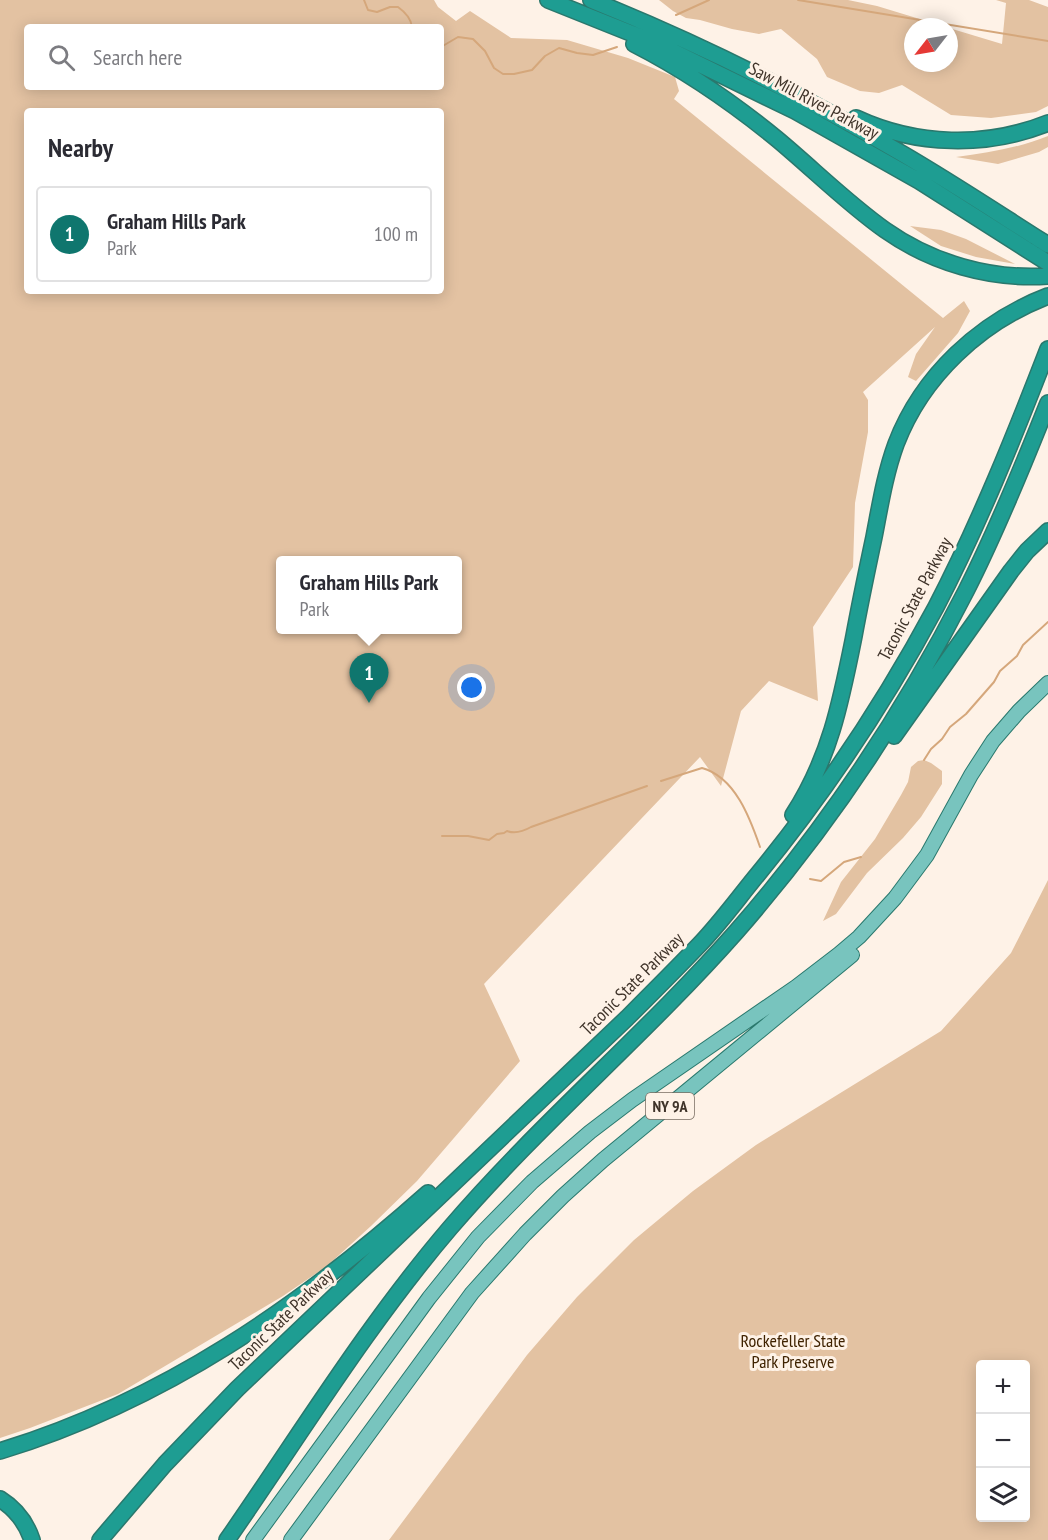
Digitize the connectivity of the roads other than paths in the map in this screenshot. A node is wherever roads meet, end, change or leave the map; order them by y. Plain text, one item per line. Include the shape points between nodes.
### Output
1 (548, 0) edge
2 (591, 0) edge
3 (579, 12) junction
4 (686, 41) junction
5 (1048, 123) edge
6 (1048, 245) edge
7 (1048, 263) edge
8 (1048, 276) edge
9 (1048, 296) edge
10 (1048, 350) edge
11 (1048, 402) edge
12 (1048, 531) edge
13 (1048, 683) edge
14 (1048, 694) edge
15 (843, 795) junction
16 (756, 877) junction
17 (505, 1134) junction
18 (0, 1451) edge
19 (287, 1492) junction
20 (0, 1498) edge
21 (293, 1536) edge
22 (32, 1540) edge
23 (100, 1540) edge
24 (227, 1540) edge
25 (253, 1540) edge
26 (259, 1540) edge

1 - 3 highway, Saw Mill River Parkway
2 - 4 highway, Saw Mill River Parkway
3 - 7 highway, Saw Mill River Parkway via 678,54 819,123
3 - 8 highway via 723,99 903,241 973,270
4 - 5 highway via 862,121 900,134 973,140 1016,134
4 - 6 highway, Saw Mill River Parkway via 858,129
9 - 16 highway via 1004,318 962,349 931,382 907,420 885,479 830,740 806,794
10 - 16 highway, Taconic State Parkway via 981,513 919,636 842,762
11 - 15 highway via 1002,514 957,608 902,706
12 - 15 highway via 1011,571 884,750
13 - 19 main road, NY 9A via 993,741 927,855 878,918 818,972 611,1116 524,1190 450,1270
14 - 21 main road, NY 9A via 1020,722 985,768 942,848 896,911 838,967 603,1160 531,1227 472,1293
15 - 24 highway via 721,948 498,1175 435,1245 372,1329
16 - 17 highway, Taconic State Parkway via 701,943
17 - 18 highway via 488,1139 363,1248 231,1345 121,1405
17 - 23 highway, Taconic State Parkway via 237,1389
19 - 25 main road, NY 9A
19 - 26 main road
20 - 22 highway via 18,1514

